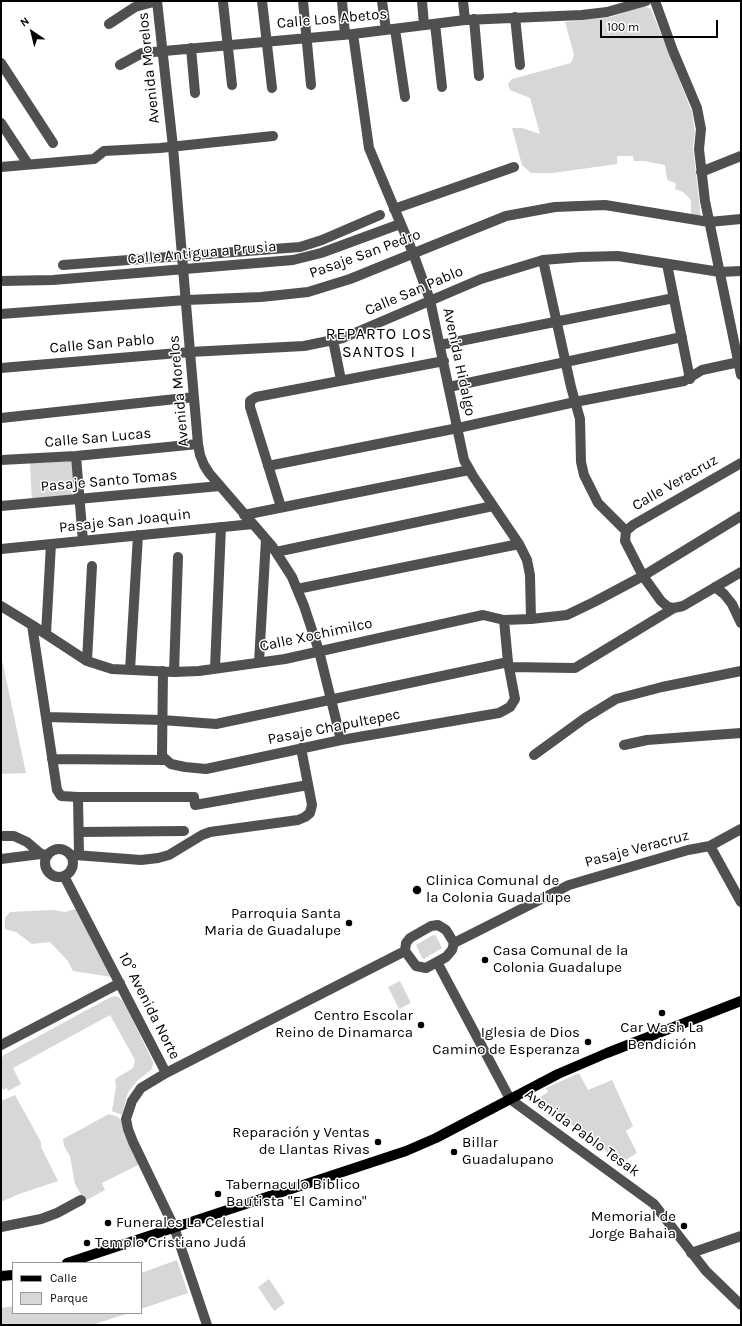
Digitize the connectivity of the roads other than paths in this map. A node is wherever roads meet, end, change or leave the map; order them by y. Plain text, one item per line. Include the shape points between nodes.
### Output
1 (157, 1) edge
2 (262, 1) edge
3 (303, 1) edge
4 (342, 1) edge
5 (382, 1) edge
6 (422, 1) edge
7 (463, 1) edge
8 (646, 1) edge
9 (655, 1) edge
10 (223, 2) dead end
11 (515, 17) junction
12 (470, 20) junction
13 (109, 24) dead end
14 (435, 24) junction
15 (424, 25) junction
16 (390, 29) junction
17 (349, 34) junction
18 (306, 37) junction
19 (267, 40) junction
20 (229, 45) junction
21 (191, 48) junction
22 (163, 51) junction
23 (1, 63) edge
24 (120, 65) dead end
25 (520, 65) dead end
26 (479, 76) dead end
27 (232, 85) dead end
28 (311, 85) dead end
29 (442, 87) dead end
30 (272, 88) dead end
31 (195, 93) dead end
32 (405, 97) dead end
33 (1, 123) edge
34 (273, 136) dead end
35 (53, 143) dead end
36 (173, 147) junction
37 (741, 156) edge
38 (28, 164) junction
39 (1, 167) edge
40 (514, 167) dead end
41 (701, 172) junction
42 (394, 209) junction
43 (380, 215) dead end
44 (741, 219) edge
45 (709, 222) junction
46 (400, 224) junction
47 (412, 253) junction
48 (182, 255) junction
49 (543, 260) junction
50 (667, 264) junction
51 (63, 265) dead end
52 (183, 269) junction
53 (741, 271) edge
54 (720, 272) junction
55 (1, 281) edge
56 (674, 298) junction
57 (186, 300) junction
58 (430, 300) junction
59 (1, 314) edge
60 (557, 321) junction
61 (682, 337) junction
62 (333, 340) junction
63 (440, 345) junction
64 (190, 352) junction
65 (444, 361) junction
66 (566, 362) junction
67 (738, 362) junction
68 (1, 368) edge
69 (741, 375) edge
70 (690, 379) junction
71 (341, 380) junction
72 (449, 387) junction
73 (194, 397) junction
74 (575, 402) junction
75 (1, 418) edge
76 (458, 428) junction
77 (198, 444) junction
78 (76, 456) junction
79 (1, 460) edge
80 (741, 463) edge
81 (268, 466) junction
82 (469, 470) junction
83 (220, 486) junction
84 (79, 499) junction
85 (1, 506) edge
86 (493, 506) junction
87 (282, 507) junction
88 (244, 515) junction
89 (741, 516) edge
90 (253, 524) junction
91 (221, 527) junction
92 (626, 531) junction
93 (138, 535) junction
94 (266, 539) junction
95 (82, 541) junction
96 (52, 544) junction
97 (519, 544) junction
98 (1, 549) edge
99 (276, 552) junction
100 (178, 557) dead end
101 (92, 566) dead end
102 (741, 572) edge
103 (643, 576) junction
104 (714, 587) junction
105 (297, 589) junction
106 (1, 606) edge
107 (674, 608) junction
108 (531, 619) junction
109 (504, 620) junction
110 (741, 623) edge
111 (32, 625) junction
112 (46, 634) junction
113 (319, 651) junction
114 (87, 661) junction
115 (259, 662) junction
116 (508, 664) junction
117 (214, 668) junction
118 (130, 670) junction
119 (163, 671) junction
120 (741, 671) edge
121 (174, 672) junction
122 (331, 700) junction
123 (46, 717) junction
124 (162, 720) junction
125 (741, 733) edge
126 (341, 740) junction
127 (624, 745) dead end
128 (301, 748) junction
129 (534, 754) dead end
130 (52, 759) junction
131 (165, 760) junction
132 (308, 785) junction
133 (78, 797) junction
134 (741, 828) edge
135 (184, 831) dead end
136 (78, 832) junction
137 (1, 836) edge
138 (710, 846) junction
139 (44, 854) junction
140 (75, 856) junction
141 (1, 859) edge
142 (64, 876) junction
143 (741, 902) edge
144 (454, 943) junction
145 (405, 951) junction
146 (437, 962) junction
147 (120, 983) junction
148 (741, 1001) edge
149 (1, 1045) edge
150 (166, 1073) junction
151 (510, 1099) junction
152 (81, 1200) dead end
153 (1, 1227) edge
154 (174, 1227) junction
155 (741, 1236) edge
156 (691, 1253) junction
157 (70, 1262) edge
158 (12, 1274) edge
159 (1, 1276) edge
160 (741, 1305) edge
161 (207, 1325) edge

1 - 13 street via 135,8
1 - 22 street, Avenida Morelos
2 - 19 street
3 - 18 street
4 - 17 street, Avenida Hidalgo
5 - 16 street
6 - 15 street
7 - 12 street
8 - 11 street, Calle Los Abetos via 606,12 582,15
9 - 41 street via 697,108 701,129
10 - 20 street
11 - 12 street, Calle Los Abetos
11 - 25 street
12 - 14 street, Calle Los Abetos
12 - 26 street
14 - 15 street, Calle Los Abetos
14 - 29 street
15 - 16 street, Calle Los Abetos
16 - 17 street, Calle Los Abetos
16 - 32 street
17 - 18 street, Calle Los Abetos
17 - 42 street, Avenida Hidalgo via 369,148
18 - 19 street, Calle Los Abetos
18 - 28 street
19 - 20 street, Calle Los Abetos
19 - 30 street
20 - 21 street, Calle Los Abetos
20 - 27 street
21 - 22 street, Calle Los Abetos
21 - 31 street
22 - 24 street, Calle Los Abetos via 142,53
22 - 36 street, Avenida Morelos
23 - 35 street
33 - 38 street
34 - 36 street
36 - 38 street via 104,151 94,158
36 - 48 street, Avenida Morelos
37 - 41 street
38 - 39 street
40 - 42 street
41 - 45 street
42 - 46 street, Avenida Hidalgo
43 - 48 street via 300,247
44 - 45 street, Pasaje San Pedro
45 - 47 street, Pasaje San Pedro via 605,205 555,207 506,216
45 - 54 street
46 - 47 street, Avenida Hidalgo
46 - 52 street, Calle Antigua a Prusia via 321,253 292,260
47 - 57 street, Pasaje San Pedro via 350,279 308,292
47 - 58 street, Avenida Hidalgo
48 - 51 street
48 - 52 street, Avenida Morelos
49 - 50 street, Calle San Pablo via 618,256
49 - 58 street, Calle San Pablo via 481,279
49 - 60 street
50 - 54 street, Calle San Pablo
50 - 56 street
52 - 55 street, Calle Antigua a Prusia via 53,280
52 - 57 street, Avenida Morelos
53 - 54 street, Calle San Pablo
54 - 67 street
56 - 60 street
56 - 61 street
57 - 59 street, Pasaje San Pedro
57 - 64 street, Avenida Morelos
58 - 62 street, Calle San Pablo
58 - 63 street, Avenida Hidalgo
60 - 63 street
60 - 66 street
61 - 66 street
61 - 70 street
62 - 64 street, Calle San Pablo via 304,346
62 - 71 street
63 - 65 street, Avenida Hidalgo
64 - 68 street, Calle San Pablo
64 - 73 street, Avenida Morelos
65 - 71 street
65 - 72 street, Avenida Hidalgo
66 - 72 street
66 - 74 street
67 - 69 street
67 - 70 street via 702,370
70 - 74 street
71 - 81 street via 256,397 250,401
72 - 76 street, Avenida Hidalgo
73 - 75 street
73 - 77 street, Avenida Morelos
74 - 76 street
74 - 92 street via 580,419 580,462 584,475 598,503
76 - 81 street
76 - 82 street, Avenida Hidalgo via 464,460
77 - 78 street, Calle San Lucas
77 - 83 street, Avenida Morelos via 204,464
78 - 79 street, Calle San Lucas
78 - 84 street
80 - 92 street, Calle Veracruz
81 - 87 street
82 - 86 street, Avenida Hidalgo
82 - 87 street
83 - 84 street, Pasaje Santo Tomas
83 - 88 street, Avenida Morelos
84 - 85 street, Pasaje Santo Tomas
84 - 95 street
86 - 97 street, Avenida Hidalgo
86 - 99 street
87 - 88 street
88 - 90 street, Avenida Morelos
89 - 103 street, Calle Xochimilco
90 - 91 street, Pasaje San Joaquin
90 - 94 street, Avenida Morelos
91 - 93 street, Pasaje San Joaquin
91 - 117 street
92 - 103 street via 625,541
93 - 95 street, Pasaje San Joaquin
93 - 118 street
94 - 99 street, Avenida Morelos
94 - 115 street
95 - 96 street, Pasaje San Joaquin
96 - 98 street, Pasaje San Joaquin
96 - 112 street
97 - 105 street
97 - 108 street, Avenida Hidalgo via 528,560
99 - 105 street, Avenida Morelos
100 - 121 street
101 - 114 street
102 - 104 street
103 - 107 street via 661,601
103 - 108 street, Calle Xochimilco via 566,615
104 - 107 street via 683,606
104 - 110 street via 732,604
105 - 113 street, Avenida Morelos
106 - 111 street, Calle Xochimilco
107 - 116 street via 575,668
108 - 109 street, Calle Xochimilco
109 - 113 street, Calle Xochimilco via 483,615
109 - 116 street, Pasaje Chapultepec
111 - 112 street, Calle Xochimilco
111 - 123 street
112 - 114 street, Calle Xochimilco
113 - 115 street, Calle Xochimilco
113 - 122 street, Avenida Morelos
114 - 118 street, Calle Xochimilco via 112,669
115 - 117 street, Calle Xochimilco
116 - 122 street
116 - 126 street, Pasaje Chapultepec via 515,698 510,707 499,712
117 - 121 street, Calle Xochimilco
118 - 119 street, Calle Xochimilco
119 - 121 street, Calle Xochimilco
119 - 124 street
120 - 129 street via 641,692 616,700 585,718
122 - 124 street via 216,724
122 - 126 street, Avenida Morelos
123 - 124 street
123 - 130 street
124 - 131 street via 161,750
125 - 127 street via 647,740
126 - 128 street, Pasaje Chapultepec
128 - 131 street, Pasaje Chapultepec via 206,768 185,767
128 - 132 street
130 - 131 street, Pasaje Chapultepec
130 - 133 street via 57,790 61,796
132 - 133 street via 195,805 194,797
132 - 140 street via 312,805 310,813 298,820 210,832 169,855 158,858 141,860
133 - 136 street
134 - 138 street, Pasaje Veracruz
135 - 136 street
136 - 140 street
137 - 139 street via 14,836
138 - 143 street
138 - 144 street, Pasaje Veracruz via 688,850 569,885
139 - 140 street via 59,849
139 - 141 street
139 - 142 street via 47,870 54,876
140 - 142 street via 71,868
142 - 147 street, 10° Avenida Norte
144 - 145 street via 446,930 435,925 410,938
144 - 146 street via 450,953
145 - 146 street via 416,966 426,968
145 - 150 street
146 - 151 street, Avenida Pablo Tesak
147 - 149 street
147 - 150 street, 10° Avenida Norte
148 - 151 main road via 607,1053 558,1074
150 - 154 street, 10° Avenida Norte via 141,1088 132,1101 126,1119 133,1142
151 - 154 main road via 406,1151
151 - 156 street, Avenida Pablo Tesak via 654,1204
152 - 153 street via 57,1213
154 - 157 main road
154 - 161 street, 10° Avenida Norte
155 - 156 street
156 - 160 street, Avenida Pablo Tesak
158 - 159 main road

